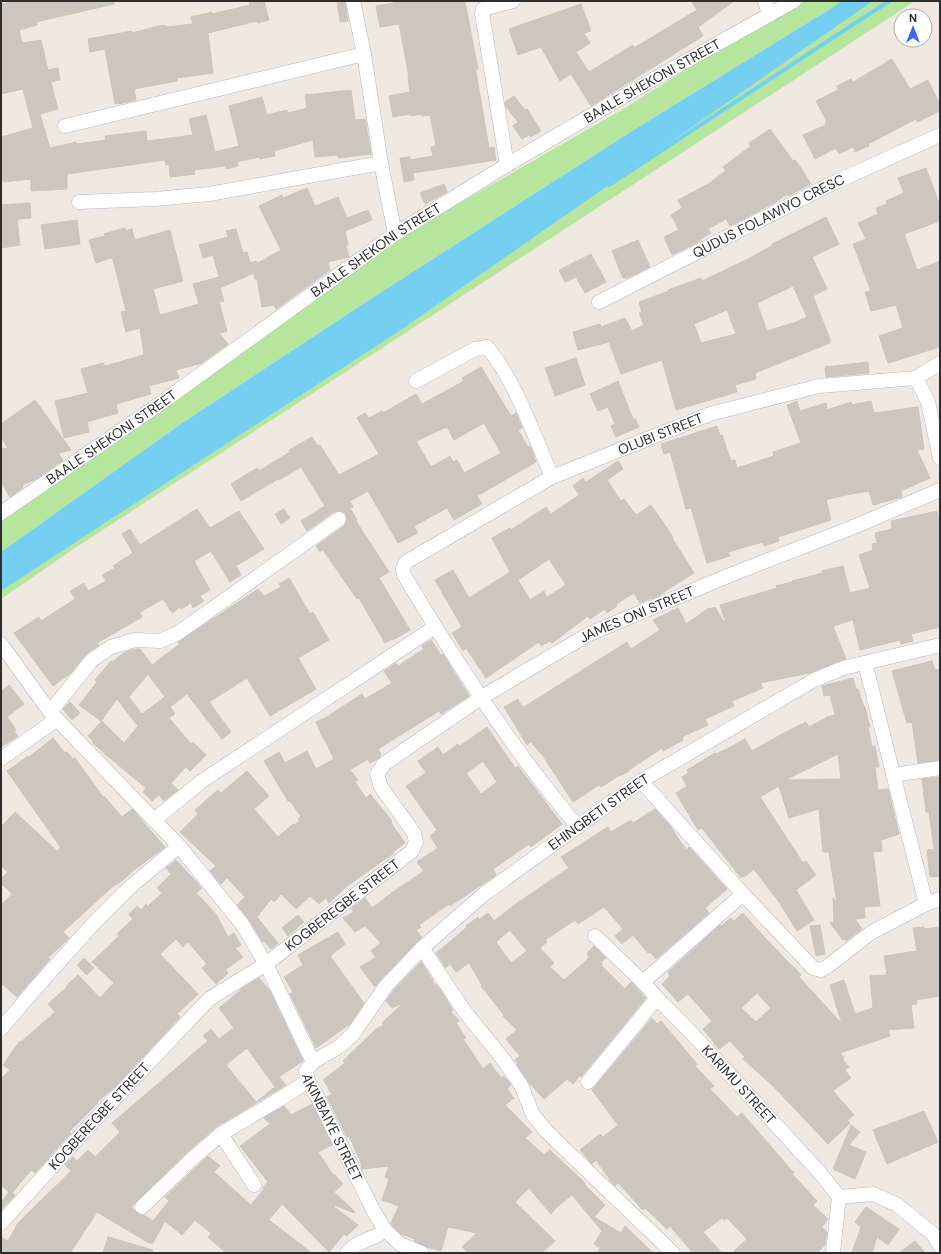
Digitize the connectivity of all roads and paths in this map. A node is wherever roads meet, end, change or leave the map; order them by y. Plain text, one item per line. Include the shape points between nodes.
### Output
1 (353, 1) edge
2 (512, 1) edge
3 (765, 1) edge
4 (794, 1) edge
5 (769, 15) junction
6 (364, 54) junction
7 (65, 126) dead end
8 (940, 135) edge
9 (381, 162) junction
10 (507, 165) junction
11 (79, 202) dead end
12 (395, 234) junction
13 (599, 302) dead end
14 (940, 363) edge
15 (916, 378) junction
16 (416, 380) dead end
17 (940, 458) edge
18 (552, 477) junction
19 (940, 490) edge
20 (1, 514) edge
21 (339, 519) dead end
22 (435, 627) junction
23 (1, 644) edge
24 (940, 645) edge
25 (865, 663) junction
26 (482, 697) junction
27 (54, 716) junction
28 (1, 759) edge
29 (940, 768) edge
30 (893, 775) junction
31 (641, 781) junction
32 (154, 820) junction
33 (578, 827) junction
34 (178, 846) junction
35 (743, 894) junction
36 (940, 899) edge
37 (926, 904) junction
38 (595, 936) dead end
39 (422, 948) junction
40 (266, 964) junction
41 (643, 982) junction
42 (657, 998) junction
43 (1, 1029) edge
44 (313, 1062) junction
45 (308, 1081) junction
46 (588, 1082) dead end
47 (221, 1134) junction
48 (254, 1185) dead end
49 (839, 1197) junction
50 (142, 1207) dead end
51 (1, 1223) edge
52 (385, 1230) junction
53 (940, 1246) edge
54 (347, 1253) edge
55 (422, 1253) edge
56 (673, 1253) edge
57 (832, 1253) edge

1 - 6 street
2 - 10 street via 483,9 482,13
3 - 5 street
4 - 5 street, BAALE SHEKONI STREET
5 - 10 street, BAALE SHEKONI STREET
6 - 7 street
6 - 9 street
8 - 13 street, QUDUS FOLAWIYO CRESC via 829,185
9 - 11 street via 209,194
9 - 12 street
10 - 12 street, BAALE SHEKONI STREET
12 - 20 street, BAALE SHEKONI STREET via 161,403
14 - 15 street, OLUBI STREET
15 - 17 street via 928,402
15 - 18 street, OLUBI STREET via 819,386 710,414
16 - 18 street via 475,349 487,347 514,389
18 - 22 street, OLUBI STREET via 406,562 403,568 404,575
19 - 26 street, JAMES ONI STREET via 589,634
21 - 27 street via 178,633 160,641 136,640 111,647 92,660
22 - 26 street
22 - 32 street via 202,781
23 - 27 street, AKINBAIYE STREET
24 - 25 street, EHINGBETI STREET
25 - 30 street
25 - 31 street, EHINGBETI STREET via 843,668 814,680
26 - 33 street via 548,792
26 - 40 street, KOGBEREGBE STREET via 384,764 377,774 381,787 414,833 416,842 412,851
27 - 28 street
27 - 32 street, AKINBAIYE STREET
29 - 30 street
30 - 37 street
31 - 33 street, EHINGBETI STREET
31 - 35 street
32 - 34 street, AKINBAIYE STREET
33 - 39 street, EHINGBETI STREET via 484,894
34 - 40 street, AKINBAIYE STREET via 242,924
34 - 43 street via 129,888 92,926
35 - 37 street via 813,968 821,970 872,932
35 - 41 street
36 - 37 street
38 - 41 street, KARIMU STREET
39 - 44 street, EHINGBETI STREET via 386,986 354,1034 340,1046
39 - 56 street via 465,1012 521,1085 533,1115 547,1132
40 - 44 street, AKINBAIYE STREET
40 - 51 street, KOGBEREGBE STREET via 209,999
41 - 42 street, KARIMU STREET
42 - 46 street
42 - 49 street, KARIMU STREET via 821,1174
44 - 45 street, AKINBAIYE STREET via 306,1071
45 - 47 street
45 - 52 street, AKINBAIYE STREET
47 - 48 street
47 - 50 street
49 - 53 street via 873,1194 896,1204 933,1234
49 - 57 street
52 - 54 street via 357,1244
52 - 55 street, AKINBAIYE STREET via 400,1244

